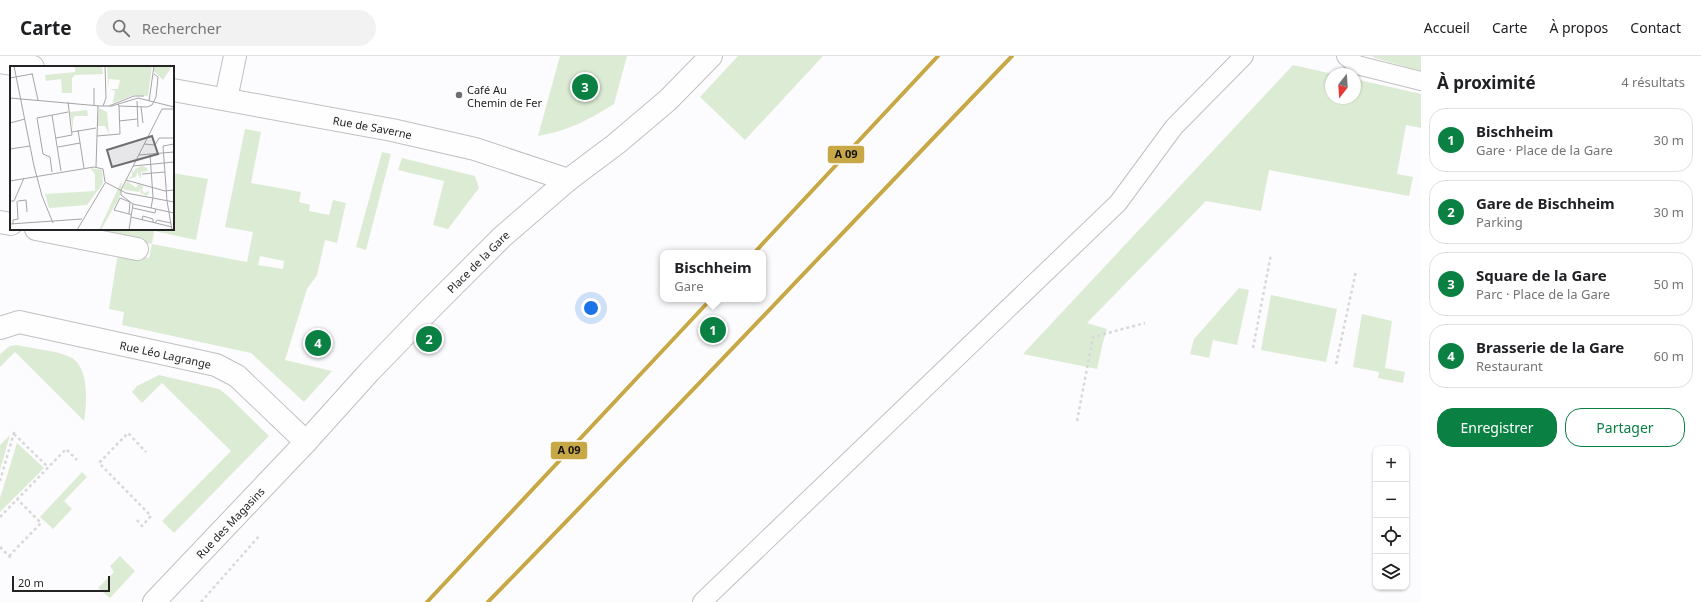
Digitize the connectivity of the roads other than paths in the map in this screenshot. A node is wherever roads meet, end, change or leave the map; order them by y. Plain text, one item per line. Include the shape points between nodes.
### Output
1 (235, 56) edge
2 (711, 56) edge
3 (1244, 56) edge
4 (1346, 56) edge
5 (0, 62) edge
6 (26, 66) edge
7 (1421, 81) edge
8 (174, 90) edge
9 (226, 99) junction
10 (568, 180) junction
11 (0, 222) edge
12 (10, 224) edge
13 (41, 230) edge
14 (137, 249) dead end
15 (0, 328) edge
16 (306, 442) junction
17 (154, 602) edge
18 (702, 602) edge

1 - 9 street
2 - 10 street, Place de la Gare via 668,100
3 - 18 lane via 1174,127 1118,203
4 - 7 lane via 1357,65
5 - 6 street
8 - 9 street, Rue de Saverne
9 - 10 street, Rue de Saverne via 392,130 475,149
10 - 16 street, Place de la Gare via 502,237 431,308
11 - 12 street
13 - 14 street
15 - 16 street, Rue Léo Lagrange via 19,322 216,365 237,376
16 - 17 street, Rue des Magasins

